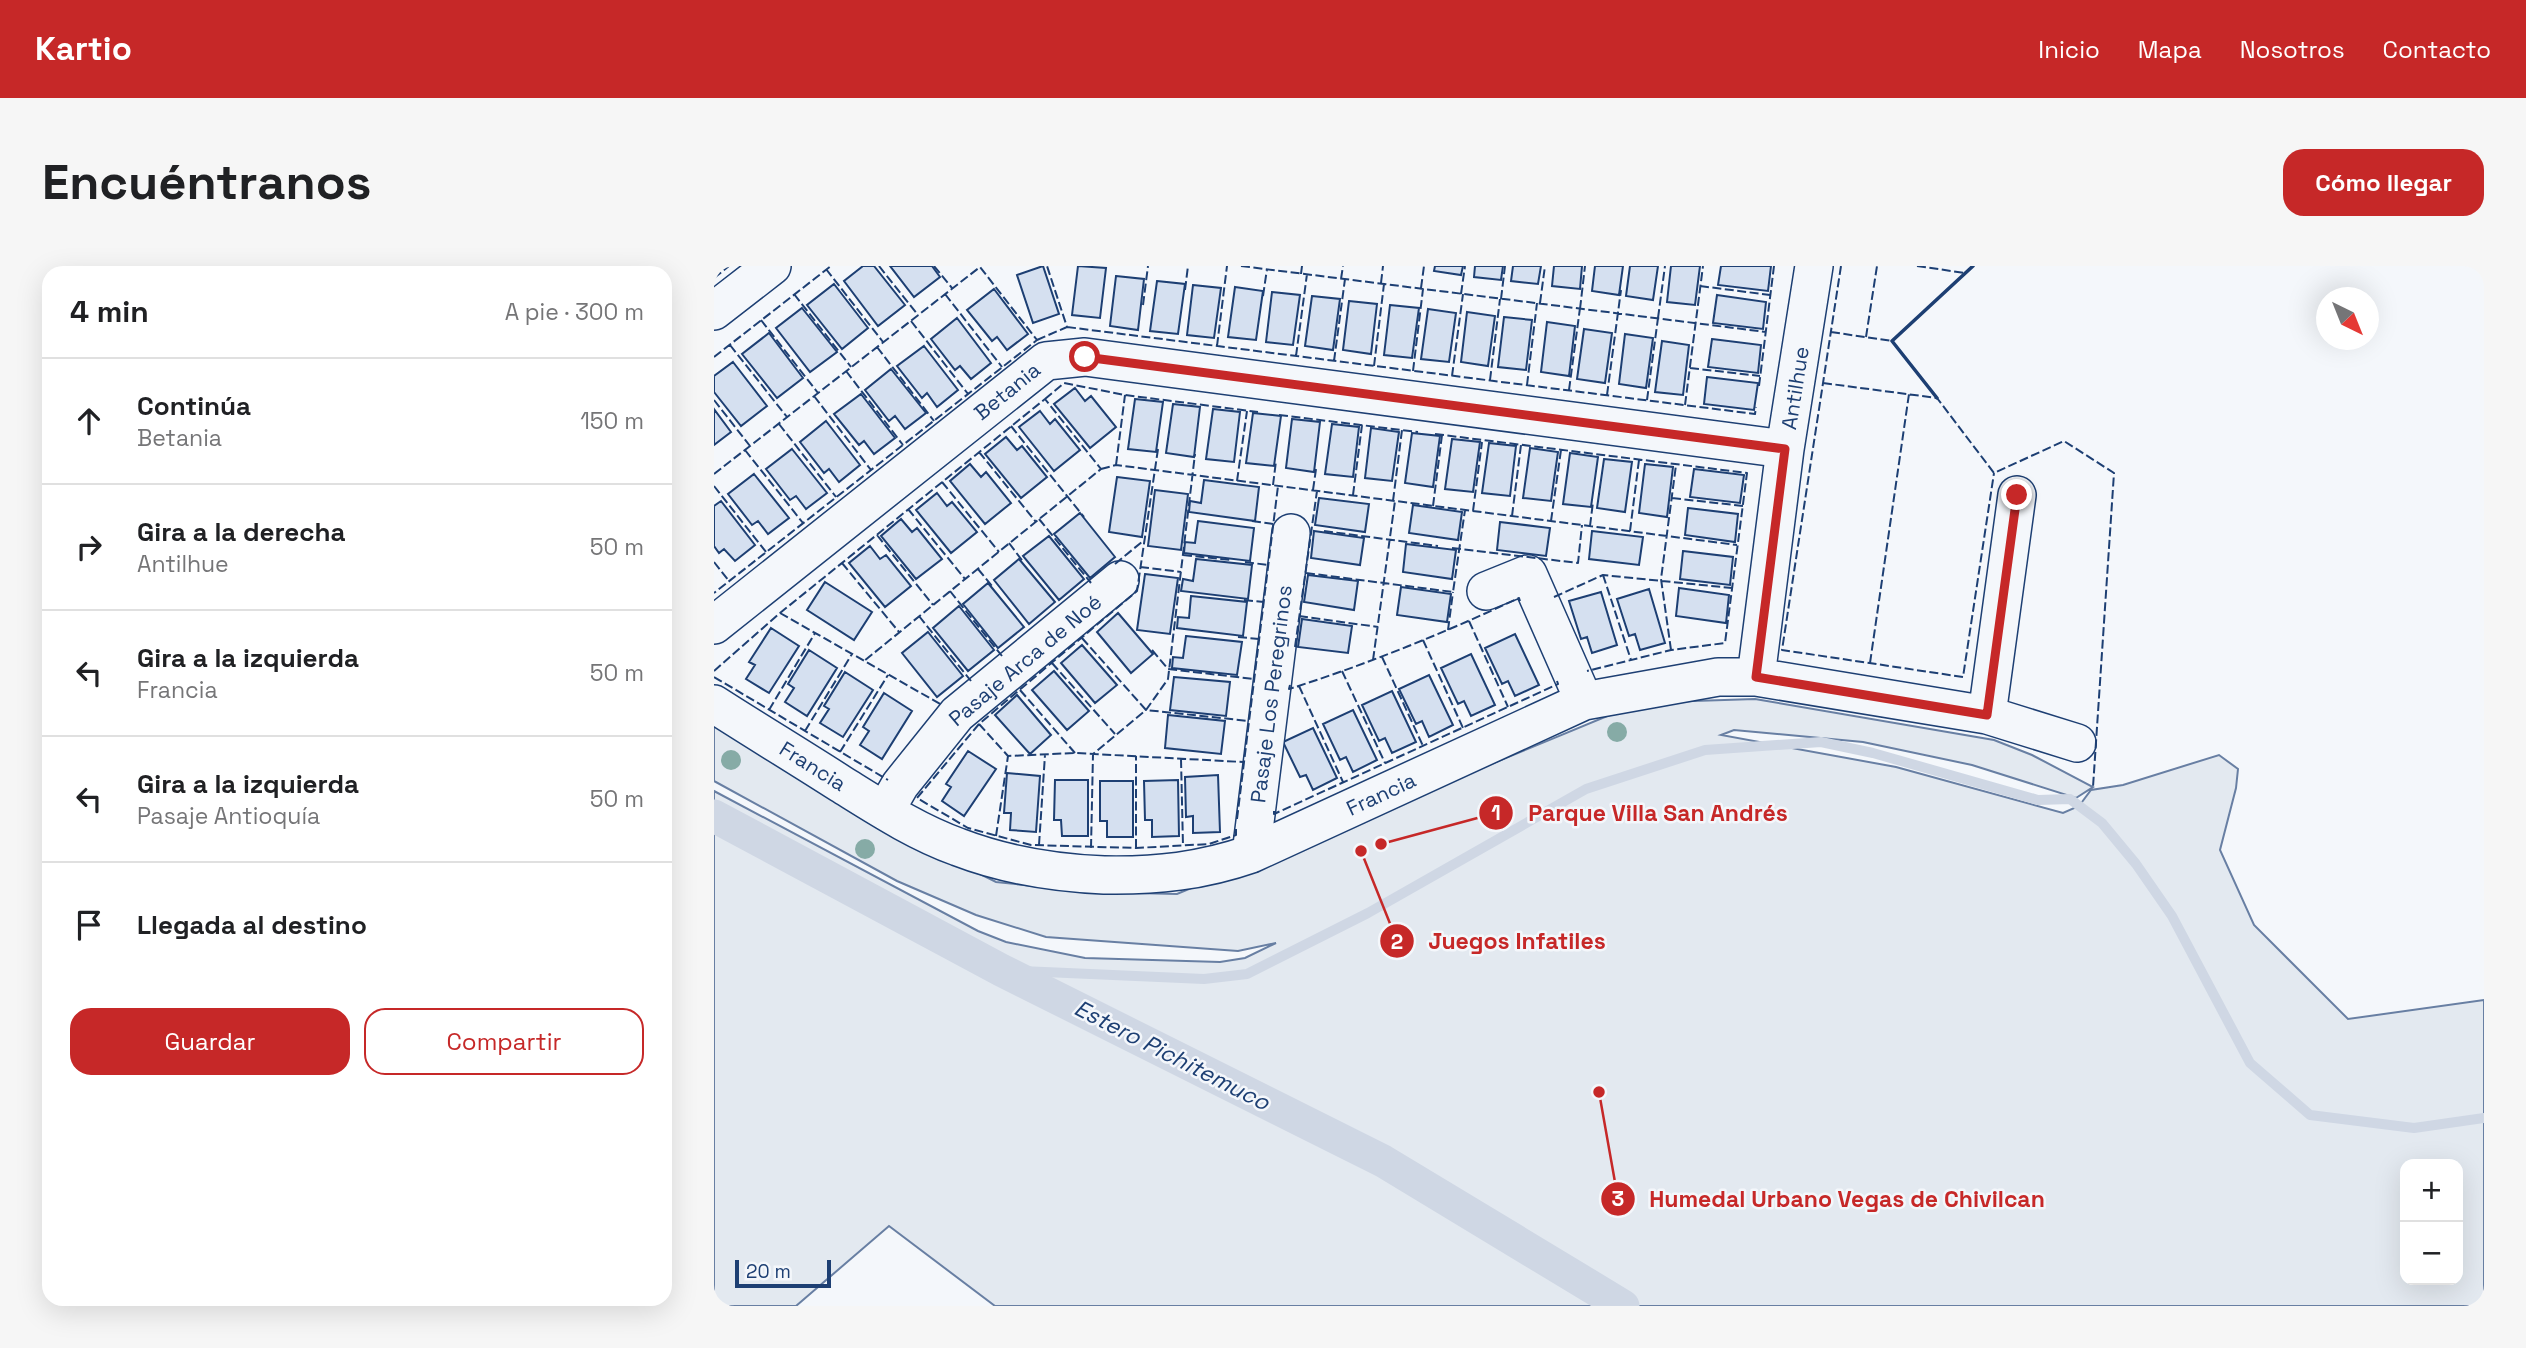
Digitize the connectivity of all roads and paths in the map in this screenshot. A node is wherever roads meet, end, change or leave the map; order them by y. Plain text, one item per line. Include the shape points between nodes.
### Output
1 (772, 266) edge
2 (1814, 266) edge
3 (714, 311) edge
4 (1785, 449) junction
5 (2017, 495) dead end
6 (1291, 533) dead end
7 (1120, 580) dead end
8 (1486, 591) dead end
9 (714, 625) edge
10 (1756, 677) junction
11 (1584, 701) junction
12 (714, 704) edge
13 (1987, 715) junction
14 (2077, 743) dead end
15 (885, 811) junction
16 (1251, 854) junction

1 - 3 street
2 - 4 street, Antilhue
4 - 9 street, Betania via 1085,357 1046,360
4 - 10 street, Antilhue
5 - 13 street
6 - 16 street, Pasaje Los Peregrinos
7 - 15 street, Pasaje Arca de Noé via 957,714
8 - 11 street via 1528,574
10 - 11 street, Francia via 1718,677
10 - 13 street, Francia
11 - 16 street, Francia
12 - 15 street, Francia
13 - 14 street, Francia
15 - 16 street, Francia via 957,847 995,860 1055,871 1174,874

